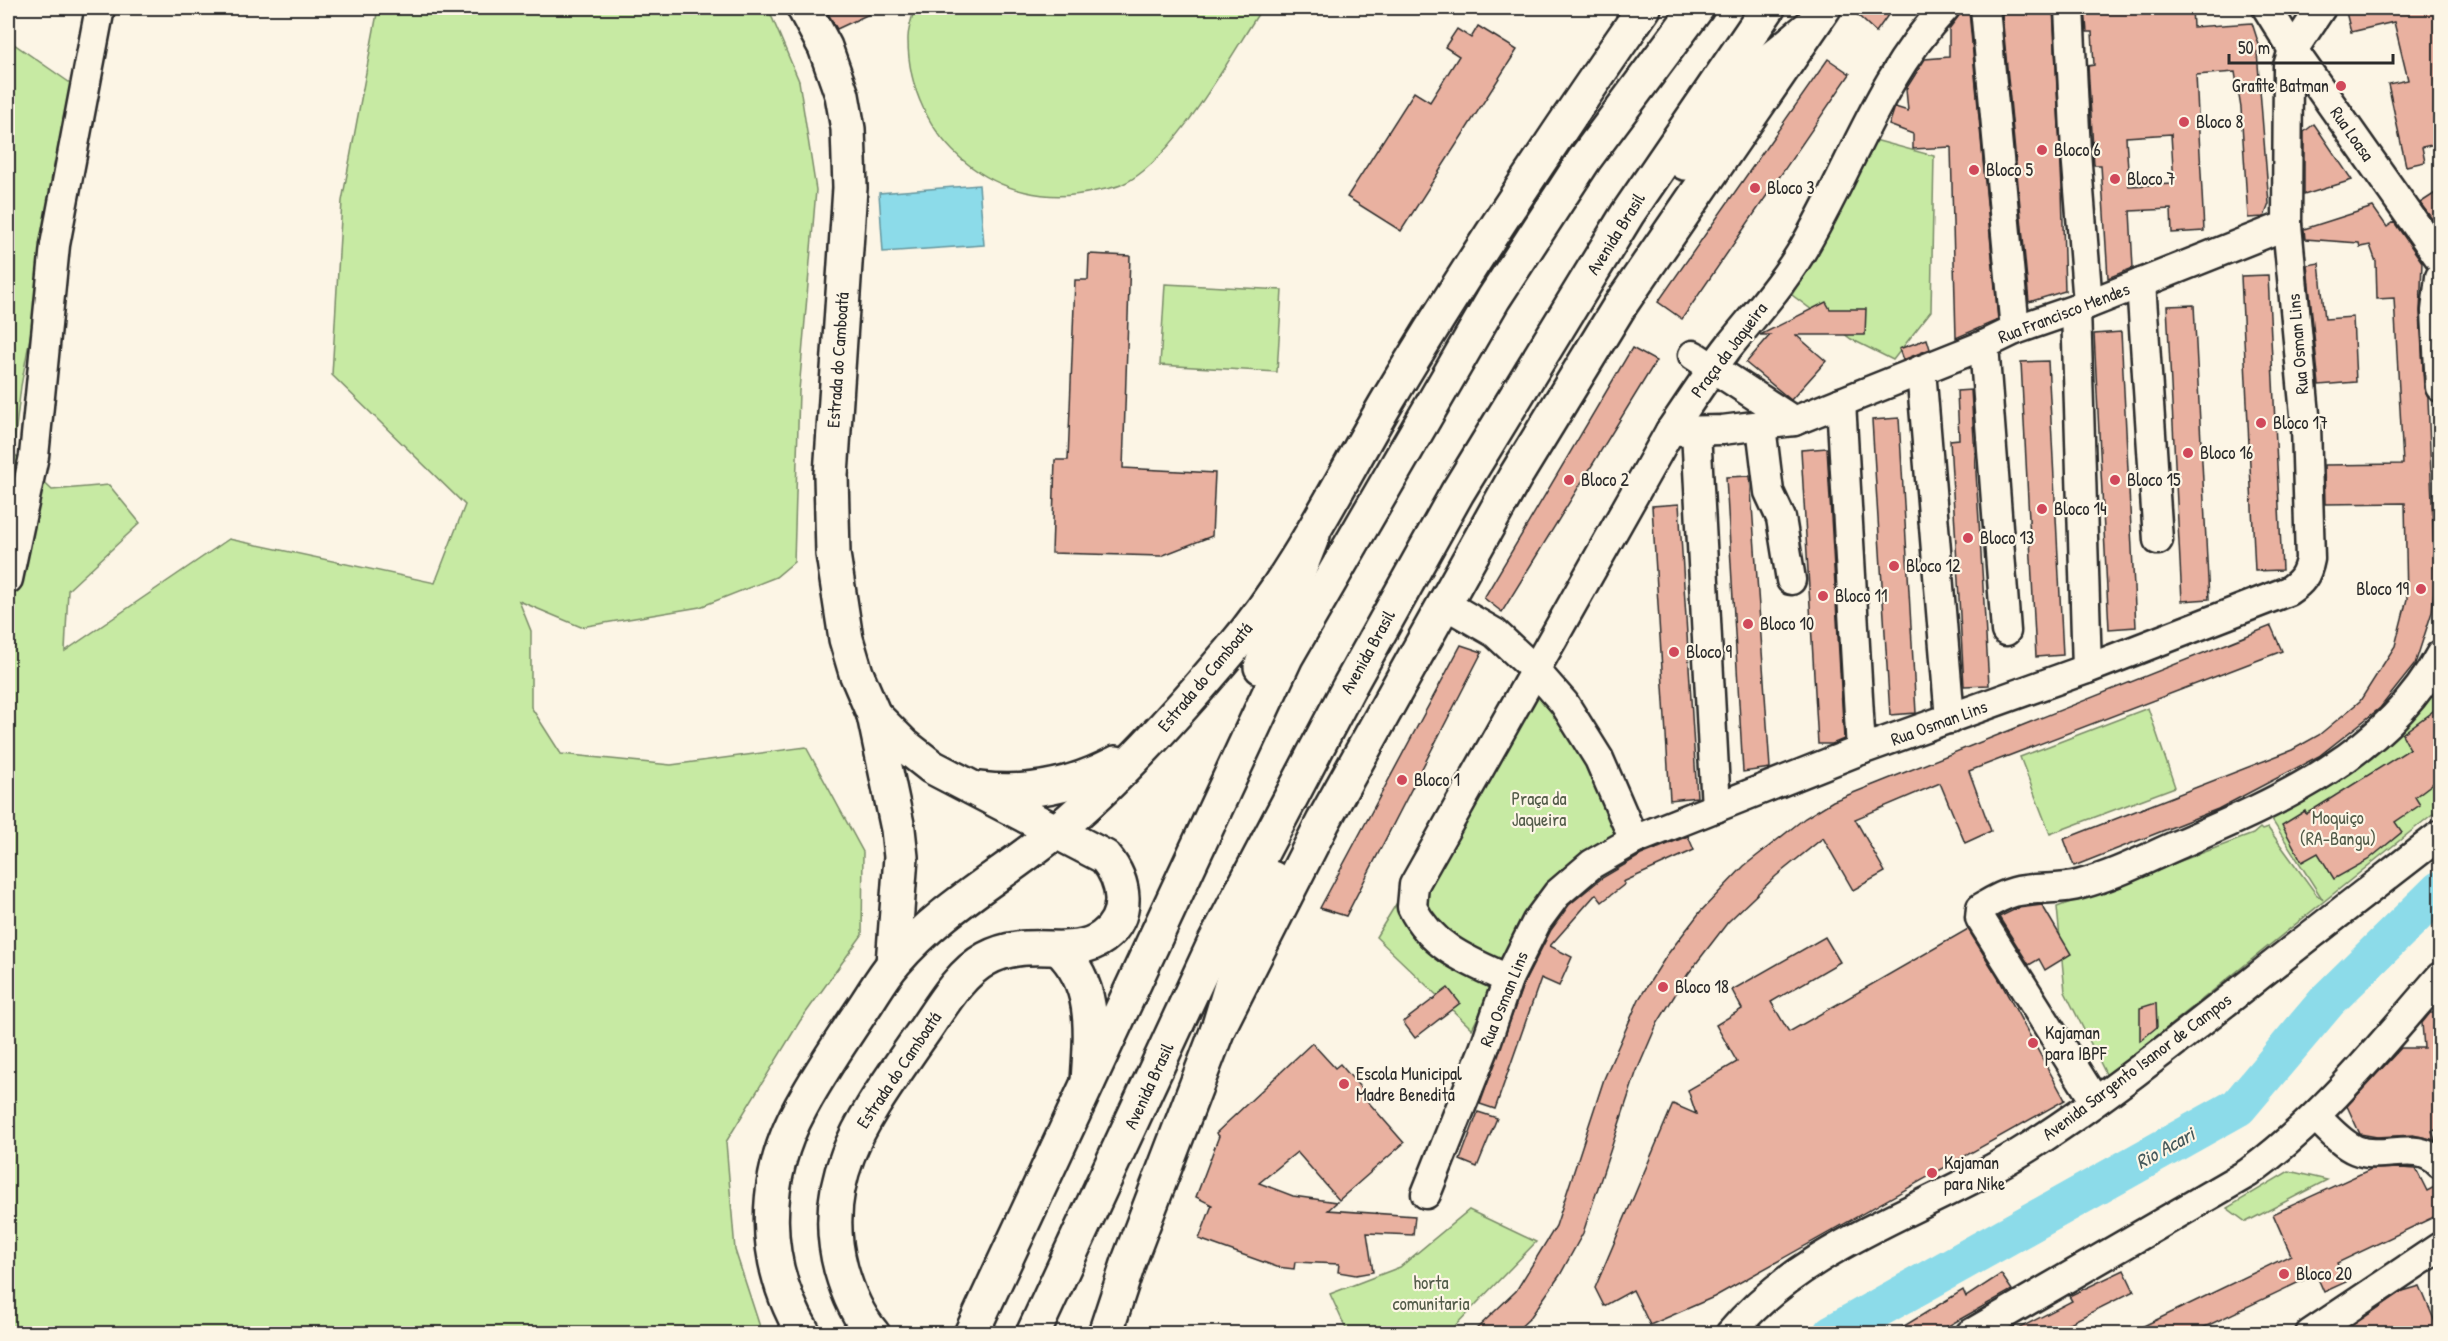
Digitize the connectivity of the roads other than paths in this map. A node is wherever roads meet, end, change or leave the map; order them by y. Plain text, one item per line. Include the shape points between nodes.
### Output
1 (100, 8) edge
2 (804, 8) edge
3 (1644, 8) edge
4 (1697, 8) edge
5 (1768, 8) edge
6 (1945, 8) edge
7 (1985, 8) edge
8 (2069, 8) edge
9 (2267, 8) edge
10 (2321, 8) edge
11 (1817, 17) edge
12 (2293, 50) junction
13 (2287, 225) junction
14 (2440, 259) edge
15 (2440, 277) edge
16 (2141, 283) junction
17 (2082, 306) junction
18 (2014, 330) junction
19 (1984, 345) junction
20 (1703, 361) junction
21 (1533, 370) junction
22 (1920, 370) junction
23 (2440, 387) edge
24 (1841, 402) junction
25 (1794, 421) junction
26 (1761, 426) junction
27 (1683, 431) junction
28 (1313, 535) junction
29 (2158, 540) dead end
30 (8, 579) edge
31 (1791, 580) dead end
32 (1443, 603) junction
33 (2006, 631) dead end
34 (2440, 658) edge
35 (2087, 669) junction
36 (1536, 671) junction
37 (1350, 685) junction
38 (874, 714) junction
39 (1950, 719) junction
40 (1142, 750) junction
41 (1861, 750) junction
42 (968, 788) junction
43 (1716, 808) junction
44 (1056, 831) junction
45 (2440, 836) edge
46 (1634, 840) junction
47 (1184, 875) junction
48 (1059, 949) junction
49 (893, 964) junction
50 (2440, 977) edge
51 (1508, 979) junction
52 (1218, 1029) junction
53 (1087, 1088) junction
54 (2096, 1101) junction
55 (2316, 1117) junction
56 (2440, 1164) edge
57 (1426, 1194) dead end
58 (2440, 1247) edge
59 (977, 1320) edge
60 (1036, 1327) edge
61 (804, 1334) edge
62 (873, 1334) edge
63 (1105, 1334) edge
64 (1730, 1334) edge
65 (1970, 1334) edge
66 (2310, 1334) edge

1 - 30 street via 55,245 34,456
2 - 38 main road, Estrada do Camboatá via 825,47 842,95 848,129 850,188 831,475 833,554 846,639
3 - 28 main road via 1452,295
4 - 47 main road via 1584,160 1494,298 1286,657
5 - 21 main road, Avenida Brasil via 1628,213
6 - 20 street, Praça da Jaqueira via 1892,75 1798,257
7 - 18 street
8 - 17 street
9 - 12 street, Rua Loasa
10 - 12 street
11 - 21 main road via 1764,65 1721,117
11 - 32 main road via 1620,307
12 - 13 street via 2286,87
12 - 14 street, Rua Loasa
13 - 16 street, Rua Francisco Mendes
13 - 35 street, Rua Osman Lins via 2306,425 2310,559 2307,573 2288,591
15 - 23 street via 2436,310
16 - 17 street, Rua Francisco Mendes
16 - 29 street
17 - 18 street, Rua Francisco Mendes
17 - 35 street
18 - 19 street, Rua Francisco Mendes
19 - 22 street, Rua Francisco Mendes
19 - 33 street
20 - 25 street
20 - 27 street, Praça da Jaqueira
21 - 37 main road, Avenida Brasil via 1457,494
22 - 24 street, Rua Francisco Mendes
22 - 39 street
24 - 25 street, Rua Francisco Mendes
24 - 41 street
25 - 26 street, Rua Francisco Mendes
26 - 27 street, Rua Francisco Mendes
26 - 31 street via 1769,492 1781,518
27 - 36 street, Praça da Jaqueira
27 - 43 street
28 - 40 main road, Estrada do Camboatá via 1234,648
28 - 47 main road via 1232,738
32 - 36 street via 1496,633
32 - 52 main road via 1323,822
34 - 54 street via 2392,722 2345,760 2302,786 2103,877 2066,888 2012,892 1981,908 1980,918
35 - 39 street, Rua Osman Lins
36 - 46 street via 1583,730
36 - 51 street, Praça da Jaqueira via 1414,885 1411,897 1416,916 1443,946 1456,956
37 - 52 main road via 1325,761 1245,939
37 - 60 main road, Avenida Brasil via 1214,944
38 - 42 main road, Estrada do Camboatá via 904,745
38 - 49 main road, Estrada do Camboatá via 901,857
39 - 41 street, Rua Osman Lins
40 - 42 main road via 1075,781 1041,789
40 - 44 main road, Estrada do Camboatá
41 - 43 street, Rua Osman Lins
42 - 44 main road, Estrada do Camboatá
43 - 46 street, Rua Osman Lins
44 - 48 main road, Estrada do Camboatá via 1105,857 1120,881 1123,896 1122,912 1103,937 1088,945
44 - 49 main road, Estrada do Camboatá via 957,903
45 - 54 street, Avenida Sargento Isanor de Campos
46 - 51 street, Rua Osman Lins via 1592,864 1557,894 1537,921
47 - 53 main road
48 - 53 main road via 1078,969 1090,1006
48 - 62 main road, Estrada do Camboatá via 1032,946 1002,951 969,971 853,1139 838,1181 836,1240 846,1286
49 - 61 main road, Estrada do Camboatá via 800,1108 777,1164 771,1195 772,1253 788,1304
50 - 55 street
51 - 57 street, Rua Osman Lins
52 - 63 main road
53 - 59 main road
54 - 64 street, Avenida Sargento Isanor de Campos via 2029,1147 1820,1257 1783,1281
55 - 56 street via 2355,1150 2425,1152
55 - 65 street via 2248,1173
58 - 66 street

